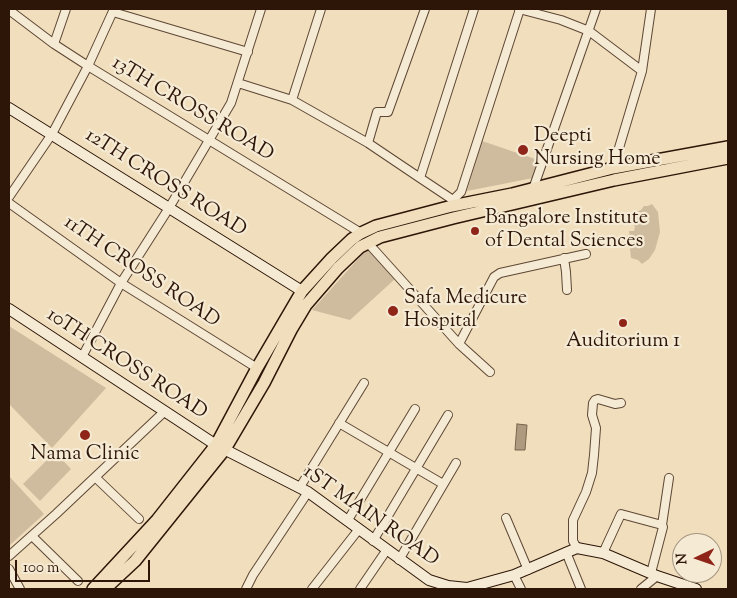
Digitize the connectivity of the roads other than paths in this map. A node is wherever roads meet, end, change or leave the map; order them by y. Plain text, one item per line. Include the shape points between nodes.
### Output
1 (66, 9) edge
2 (261, 9) edge
3 (321, 9) edge
4 (425, 9) edge
5 (474, 9) edge
6 (520, 9) edge
7 (596, 9) edge
8 (651, 9) edge
9 (9, 10) edge
10 (113, 10) edge
11 (544, 12) edge
12 (589, 31) junction
13 (54, 44) junction
14 (248, 52) junction
15 (88, 66) junction
16 (642, 71) junction
17 (238, 83) junction
18 (292, 100) junction
19 (9, 108) edge
20 (52, 134) junction
21 (210, 140) junction
22 (368, 143) junction
23 (728, 147) edge
24 (728, 158) edge
25 (613, 168) junction
26 (420, 178) junction
27 (533, 189) junction
28 (9, 198) edge
29 (9, 202) edge
30 (453, 203) junction
31 (169, 208) junction
32 (365, 238) junction
33 (586, 254) dead end
34 (564, 258) junction
35 (122, 283) junction
36 (567, 290) dead end
37 (302, 291) junction
38 (9, 309) edge
39 (459, 344) junction
40 (82, 357) junction
41 (256, 368) junction
42 (490, 372) dead end
43 (364, 383) dead end
44 (621, 403) dead end
45 (415, 409) dead end
46 (165, 411) junction
47 (448, 415) dead end
48 (339, 423) junction
49 (220, 447) junction
50 (389, 451) junction
51 (456, 463) dead end
52 (416, 468) junction
53 (96, 477) junction
54 (669, 478) dead end
55 (444, 484) junction
56 (304, 490) junction
57 (506, 518) dead end
58 (139, 519) dead end
59 (348, 520) junction
60 (662, 525) junction
61 (359, 530) junction
62 (32, 536) junction
63 (373, 541) junction
64 (577, 548) junction
65 (386, 551) junction
66 (566, 552) junction
67 (603, 553) junction
68 (9, 556) edge
69 (399, 560) junction
70 (9, 568) edge
71 (528, 570) junction
72 (654, 574) junction
73 (514, 575) junction
74 (78, 581) dead end
75 (486, 586) edge
76 (448, 588) edge
77 (692, 588) edge
78 (20, 589) edge
79 (93, 589) edge
80 (105, 589) edge
81 (246, 589) edge
82 (312, 589) edge
83 (360, 589) edge
84 (467, 589) edge
85 (521, 589) edge
86 (581, 589) edge
87 (641, 589) edge

1 - 13 street
2 - 14 street
3 - 18 street
4 - 22 street via 388,112 377,112
5 - 26 street
6 - 11 street
6 - 30 street via 460,192
7 - 12 street
8 - 16 street
9 - 13 street, 13TH CROSS ROAD
10 - 14 street
10 - 15 street
11 - 12 street
12 - 16 street
12 - 27 street
13 - 15 street, 13TH CROSS ROAD
14 - 17 street
15 - 20 street
15 - 21 street, 13TH CROSS ROAD
16 - 25 street
17 - 18 street
17 - 21 street via 231,103
18 - 22 street
19 - 20 main road, 12TH CROSS ROAD
20 - 28 street
20 - 31 main road, 12TH CROSS ROAD
21 - 31 street
21 - 32 street, 13TH CROSS ROAD
22 - 26 street
23 - 25 main road
24 - 32 main road via 614,180 380,238
25 - 27 main road
26 - 30 street
27 - 30 main road
29 - 35 street, 11TH CROSS ROAD
30 - 32 main road via 376,226
31 - 35 street
31 - 37 main road, 12TH CROSS ROAD
32 - 37 main road via 352,239
32 - 39 street, 13TH CROSS ROAD
32 - 49 main road via 306,304 264,383
33 - 34 street
34 - 36 street
34 - 39 street via 500,272 494,277
35 - 40 street
35 - 41 street, 11TH CROSS ROAD
37 - 41 main road
38 - 40 main road, 10TH CROSS ROAD
39 - 42 street, 13TH CROSS ROAD
40 - 46 main road, 10TH CROSS ROAD
41 - 49 main road
43 - 48 street
44 - 64 street via 598,399 593,403 596,428 592,473 573,520 573,541
45 - 50 street
46 - 49 main road, 10TH CROSS ROAD
46 - 53 street
47 - 52 street
48 - 50 street
48 - 56 street
49 - 56 main road, 1ST MAIN ROAD
49 - 79 main road
49 - 80 main road via 135,561
50 - 52 street
50 - 59 street
51 - 55 street
52 - 55 street
52 - 63 street
53 - 58 street
53 - 62 street
54 - 60 street
55 - 69 street
56 - 59 main road, 1ST MAIN ROAD
56 - 81 street
57 - 71 street
59 - 61 main road, 1ST MAIN ROAD
60 - 67 street via 621,514
60 - 72 street
61 - 63 main road, 1ST MAIN ROAD
61 - 82 street
62 - 68 street
62 - 74 street
63 - 65 main road, 1ST MAIN ROAD
64 - 66 main road, 1ST MAIN ROAD
64 - 67 main road
65 - 69 main road, 1ST MAIN ROAD
65 - 83 street
66 - 71 main road, 1ST MAIN ROAD
66 - 86 street
67 - 72 main road
69 - 76 main road, 1ST MAIN ROAD
70 - 78 street
71 - 73 main road, 1ST MAIN ROAD
72 - 77 main road
72 - 87 street
73 - 75 main road, 1ST MAIN ROAD
73 - 85 street
75 - 84 main road, 1ST MAIN ROAD
76 - 84 main road, 1ST MAIN ROAD

